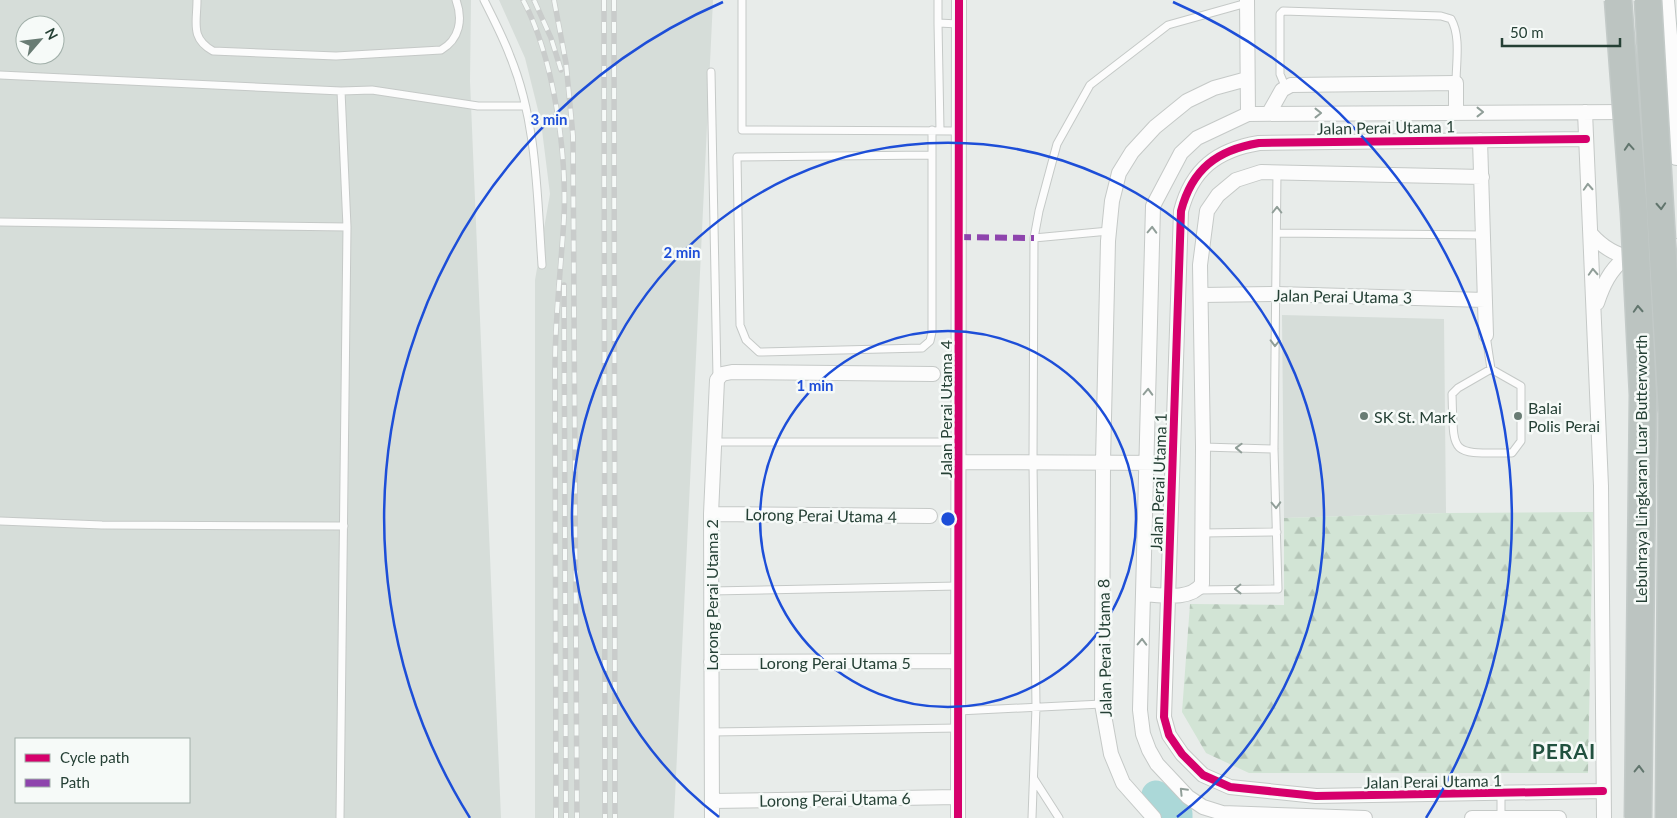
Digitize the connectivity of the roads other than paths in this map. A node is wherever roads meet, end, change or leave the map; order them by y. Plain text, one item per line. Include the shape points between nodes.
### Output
1 (197, 0) edge
2 (456, 0) edge
3 (484, 0) edge
4 (742, 0) edge
5 (938, 0) edge
6 (960, 0) edge
7 (1618, 0) edge
8 (1638, 0) edge
9 (1648, 0) edge
10 (1664, 0) edge
11 (1247, 1) edge
12 (1677, 8) edge
13 (938, 23) junction
14 (959, 24) junction
15 (1672, 40) edge
16 (711, 72) dead end
17 (0, 75) edge
18 (1248, 79) junction
19 (1456, 83) junction
20 (1286, 86) junction
21 (341, 92) junction
22 (525, 106) junction
23 (1456, 112) junction
24 (1585, 112) junction
25 (1647, 112) junction
26 (1673, 112) junction
27 (1269, 113) junction
28 (1248, 114) junction
29 (936, 130) junction
30 (958, 131) junction
31 (1586, 139) junction
32 (1480, 140) junction
33 (932, 155) junction
34 (1677, 155) edge
35 (1278, 172) junction
36 (1482, 177) junction
37 (0, 222) edge
38 (347, 227) junction
39 (1109, 231) junction
40 (1277, 233) junction
41 (1591, 234) junction
42 (1484, 235) junction
43 (1034, 238) junction
44 (1677, 246) edge
45 (1626, 258) junction
46 (542, 265) dead end
47 (1276, 294) junction
48 (1202, 295) junction
49 (1485, 300) junction
50 (1595, 311) junction
51 (1486, 335) joint
52 (1491, 369) junction
53 (933, 374) dead end
54 (720, 377) junction
55 (714, 442) junction
56 (959, 442) junction
57 (1203, 447) junction
58 (1274, 449) junction
59 (959, 462) junction
60 (1103, 462) junction
61 (1146, 462) junction
62 (1033, 463) junction
63 (1172, 463) junction
64 (711, 514) junction
65 (930, 516) dead end
66 (0, 521) edge
67 (344, 526) junction
68 (1277, 532) junction
69 (1202, 533) junction
70 (958, 586) junction
71 (1198, 590) junction
72 (711, 591) junction
73 (1143, 594) junction
74 (1169, 595) junction
75 (958, 661) junction
76 (711, 662) junction
77 (1102, 704) junction
78 (1036, 707) junction
79 (958, 711) junction
80 (958, 728) junction
81 (712, 732) junction
82 (1034, 778) junction
83 (1603, 791) junction
84 (1501, 793) junction
85 (958, 797) junction
86 (712, 801) junction
87 (1203, 813) edge
88 (340, 818) edge
89 (712, 818) edge
90 (958, 818) edge
91 (1032, 818) edge
92 (1058, 818) edge
93 (1154, 818) edge
94 (1365, 818) edge
95 (1472, 818) edge
96 (1501, 818) edge
97 (1559, 818) edge
98 (1604, 818) edge
99 (1638, 818) edge
100 (1669, 818) edge

1 - 2 lane via 196,35 203,46 213,51 336,56 442,50 449,46 461,23
3 - 22 lane via 511,56
4 - 29 lane via 742,130
5 - 13 lane
6 - 14 street, Jalan Perai Utama 4
99 -> 7 highway, Lebuhraya Lingkaran Luar Butterworth, bridge via 1643,395 1634,213
8 - 25 street
9 -> 100 highway, Lebuhraya Lingkaran Luar Butterworth, bridge via 1672,413
10 - 12 street
10 - 15 street
11 - 18 street
11 - 43 lane via 1168,24 1090,85 1057,144
13 - 14 lane
13 - 29 lane
14 - 30 street, Jalan Perai Utama 4
15 - 26 street
16 - 54 lane
17 - 21 lane
18 - 28 street
18 - 39 street via 1214,88 1186,101 1132,152 1119,172
19 - 20 street
19 - 20 lane via 1457,52 1451,19 1441,16 1283,11 1280,14 1280,74
19 - 23 street
20 - 27 street
21 - 22 lane via 372,90 478,106
21 - 38 lane
22 - 46 lane via 535,168
23 -> 24 street, Jalan Perai Utama 1
27 -> 23 street, Jalan Perai Utama 1
24 - 25 street, Jalan Perai Utama 1
24 - 31 street
25 - 26 street, Jalan Perai Utama 1
26 - 34 street
27 - 28 street, Jalan Perai Utama 1
61 -> 28 street, Jalan Perai Utama 1 via 1153,206 1181,153 1197,138
29 - 30 lane
29 - 33 lane
30 - 56 street, Jalan Perai Utama 4
31 - 32 street, Jalan Perai Utama 1
41 -> 31 street
32 - 36 street
32 - 63 street, Jalan Perai Utama 1 via 1259,143 1241,146 1208,162 1196,174 1181,210
33 - 33 lane via 738,157 740,324 746,340 759,352 922,348 930,341
35 - 36 street
40 -> 35 lane
35 - 48 street via 1261,172 1236,180 1218,195 1207,211 1200,265
36 - 42 street
37 - 38 lane
38 - 67 lane
39 - 43 lane
39 - 60 street
40 - 42 lane
40 - 47 lane
41 - 45 street via 1600,245
50 -> 41 street
42 - 49 street
43 - 62 lane
44 - 45 street via 1659,257
45 - 50 street via 1608,276
47 - 48 street, Jalan Perai Utama 3
47 - 49 street, Jalan Perai Utama 3
47 -> 58 lane
48 - 57 street
49 - 51 street
50 - 83 street via 1601,486
51 - 52 lane
52 - 52 lane via 1521,386 1520,442 1512,452 1467,453 1459,449 1454,439 1452,394
53 - 54 street
54 - 55 street, Lorong Perai Utama 2
55 - 56 lane
55 - 64 street, Lorong Perai Utama 2
56 - 59 street, Jalan Perai Utama 4
58 -> 57 lane
57 - 69 street
58 -> 68 lane
59 - 62 street
59 - 70 street, Jalan Perai Utama 4
60 - 61 street
60 - 62 street
60 - 77 street, Jalan Perai Utama 8
61 - 63 street
61 - 73 street, Jalan Perai Utama 1
62 - 78 lane
63 - 74 street, Jalan Perai Utama 1
64 - 65 street, Lorong Perai Utama 4
64 - 72 street, Lorong Perai Utama 2
66 - 67 lane
67 - 88 lane
68 - 69 lane
68 -> 71 lane via 1278,589
69 - 71 street via 1202,584
70 - 72 lane
70 - 75 street, Jalan Perai Utama 4
71 - 74 street
72 - 76 street, Lorong Perai Utama 2
73 - 74 street
87 -> 73 street, Jalan Perai Utama 1 via 1157,764 1144,734 1140,710
74 - 84 street, Jalan Perai Utama 1 via 1164,717 1169,735 1203,775 1230,787 1316,796
75 - 76 street, Lorong Perai Utama 5
75 - 79 street, Jalan Perai Utama 4
76 - 81 street, Lorong Perai Utama 2
77 - 78 lane
77 - 93 street, Jalan Perai Utama 8 via 1111,754 1124,783
78 - 79 lane
78 - 82 lane
79 - 80 street, Jalan Perai Utama 4
80 - 81 lane
80 - 85 street, Jalan Perai Utama 4
81 - 86 street, Lorong Perai Utama 2
82 - 91 lane
82 - 92 lane
83 - 84 street, Jalan Perai Utama 1
83 - 98 street
84 - 96 lane
85 - 86 street, Lorong Perai Utama 6
85 - 90 street, Jalan Perai Utama 4
86 - 89 street, Lorong Perai Utama 2
87 - 94 street, Jalan Perai Utama 1
95 - 96 street
96 - 97 street

